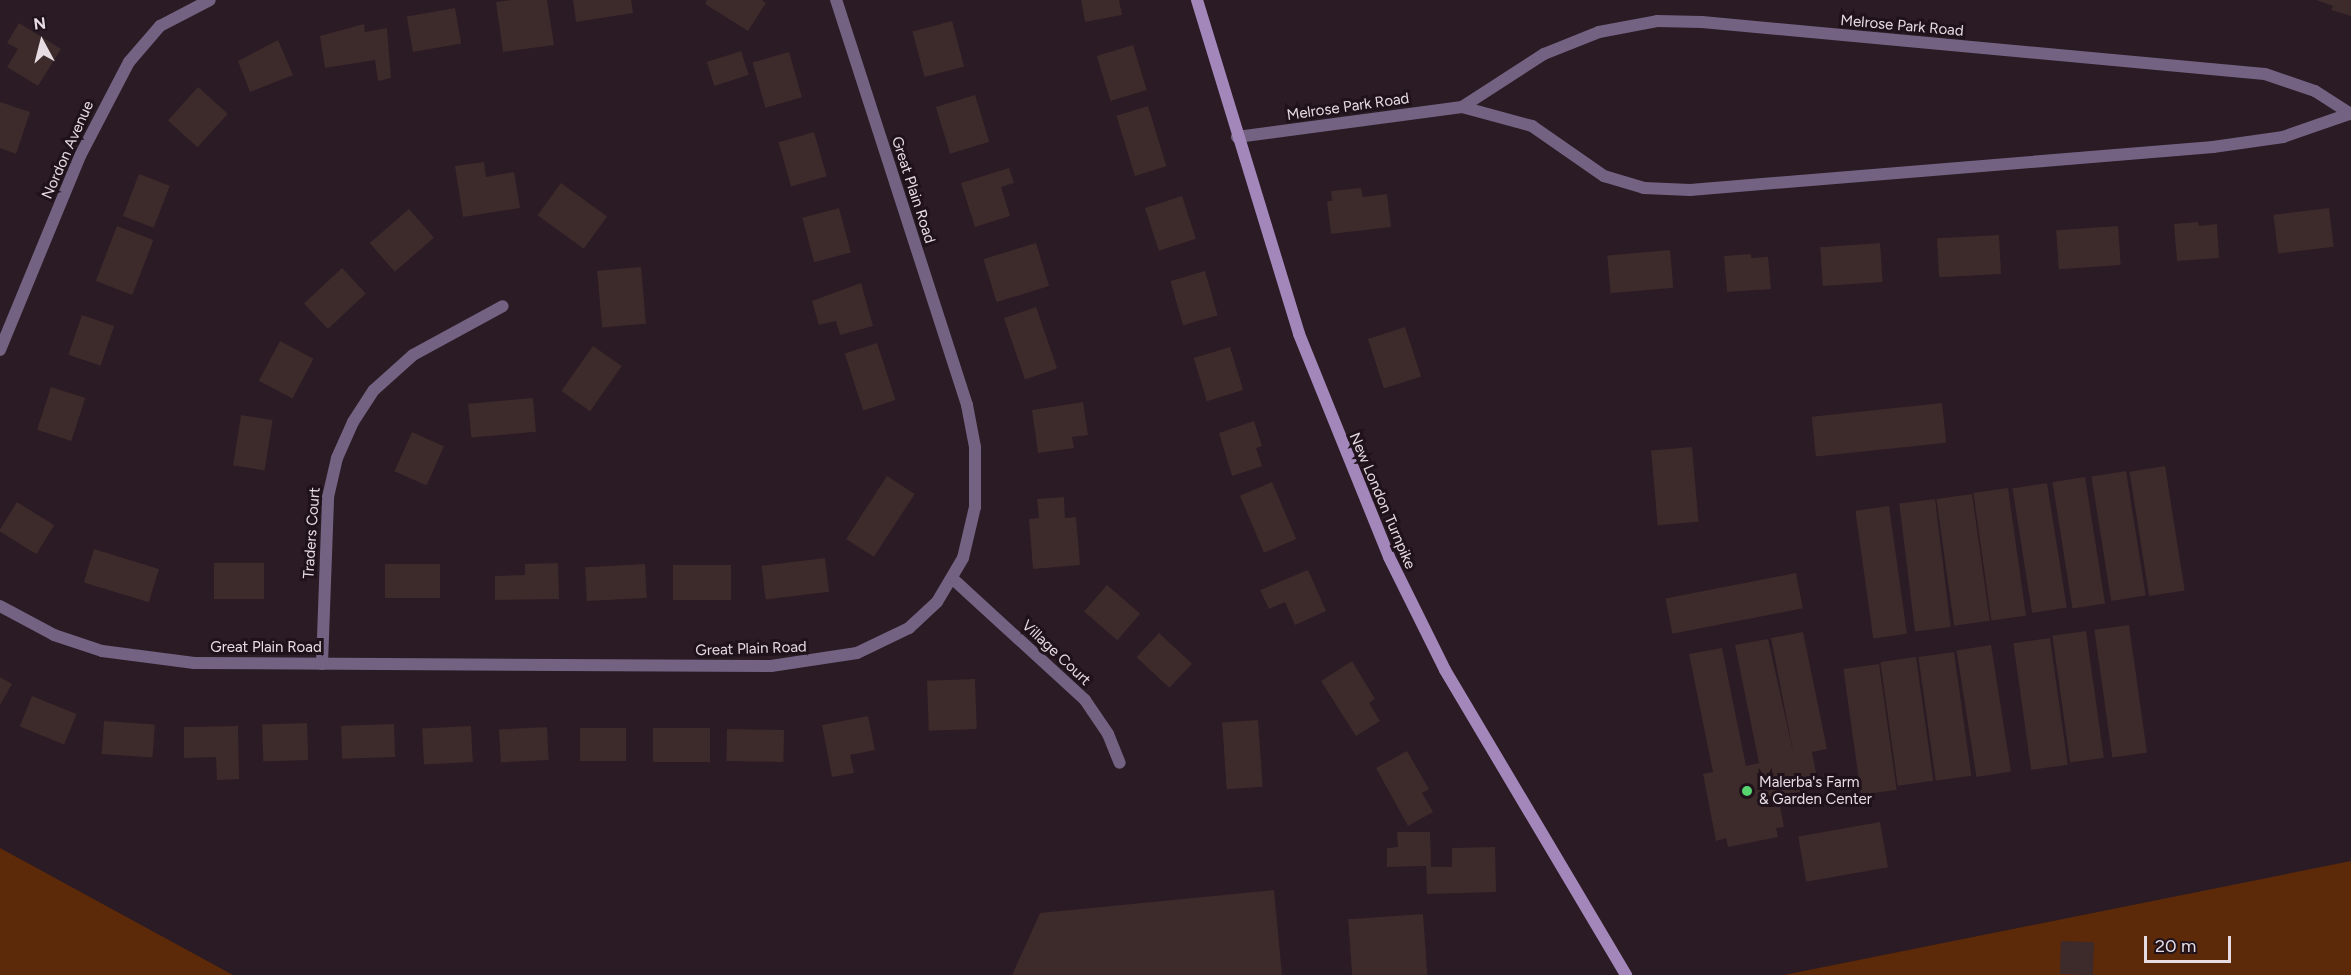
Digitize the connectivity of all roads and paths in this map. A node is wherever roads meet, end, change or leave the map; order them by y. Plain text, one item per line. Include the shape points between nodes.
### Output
1 (210, 0) edge
2 (836, 0) edge
3 (1197, 0) edge
4 (183, 6) edge
5 (1462, 107) junction
6 (2350, 114) edge
7 (1237, 137) junction
8 (503, 306) dead end
9 (0, 350) edge
10 (953, 579) junction
11 (0, 606) edge
12 (322, 664) junction
13 (1120, 764) dead end
14 (1626, 975) edge

1 - 4 street, Nordon Avenue
2 - 10 street, Great Plain Road via 973,432 973,524
3 - 7 main road, New London Turnpike
4 - 9 street, Nordon Avenue via 146,38 118,79 73,173
5 - 6 street, Melrose Park Road via 1532,126 1604,176 1668,191 2213,147 2283,137
5 - 6 street, Melrose Park Road via 1545,54 1599,32 1656,21 2265,74 2316,91
5 - 7 street, Melrose Park Road
7 - 14 main road, New London Turnpike via 1299,334 1389,557 1445,670
8 - 12 street, Traders Court via 413,355 374,390 352,422 337,458 328,498
10 - 12 street, Great Plain Road via 924,616 896,636 857,652 805,663
10 - 13 street, Village Court via 1085,700 1108,734
11 - 12 street, Great Plain Road via 54,635 125,656 185,663

